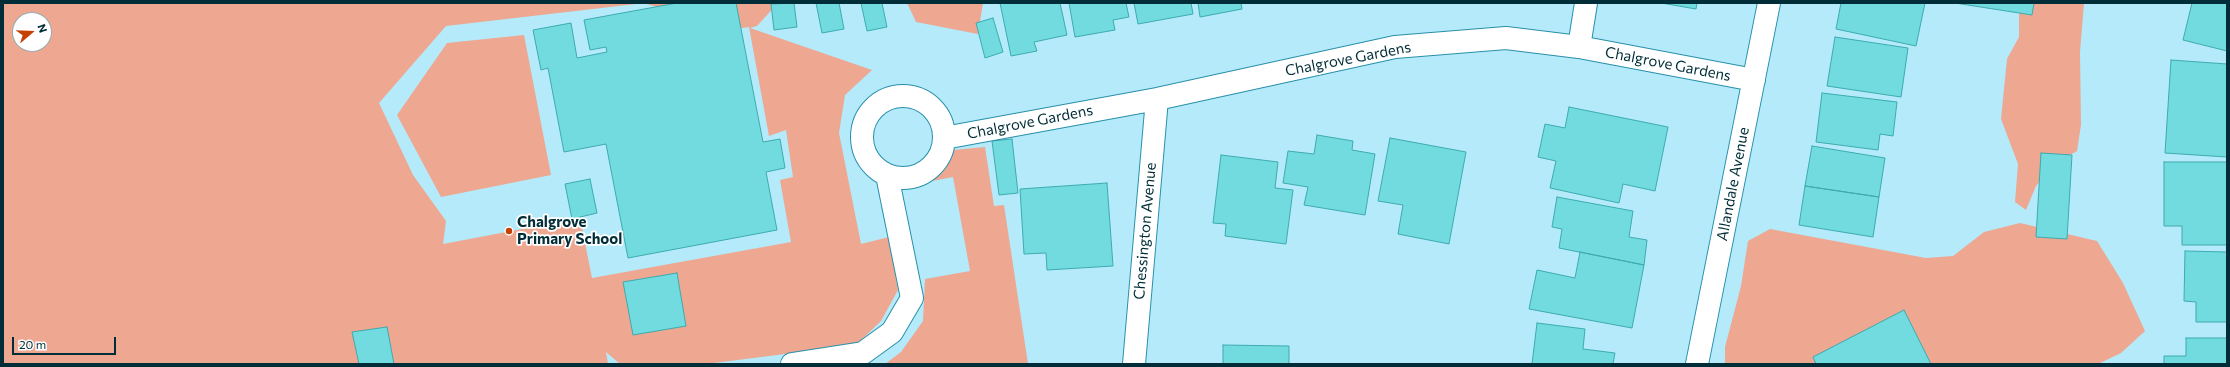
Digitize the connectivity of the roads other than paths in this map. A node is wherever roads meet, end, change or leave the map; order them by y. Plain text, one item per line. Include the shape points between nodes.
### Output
1 (1586, 3) edge
2 (1769, 3) edge
3 (1579, 47) junction
4 (1754, 80) junction
5 (1157, 99) junction
6 (944, 138) junction
7 (887, 175) junction
8 (792, 364) edge
9 (1134, 364) edge
10 (1697, 364) edge

1 - 3 street
2 - 4 street, Allandale Avenue
3 - 4 street, Chalgrove Gardens
3 - 5 street, Chalgrove Gardens via 1506,38 1396,46
4 - 10 street, Allandale Avenue
5 - 6 street, Chalgrove Gardens
5 - 9 street, Chessington Avenue
6 - 7 street via 938,159 928,169 916,176 901,178
6 - 7 street via 942,124 935,111 924,101 911,96 897,96 878,104 868,114 862,129 862,143 868,158
7 - 8 street via 912,298 892,332 863,353

